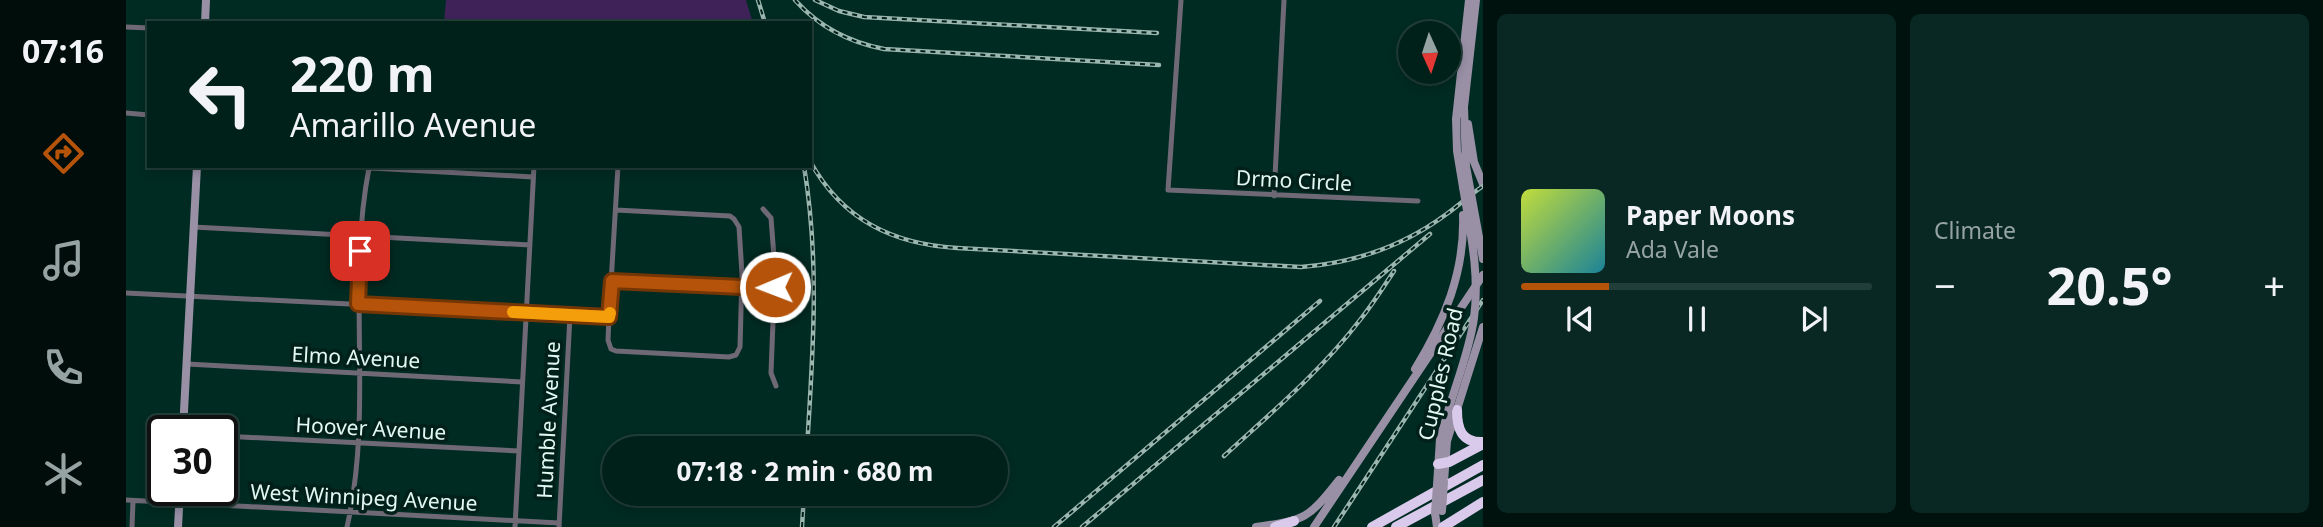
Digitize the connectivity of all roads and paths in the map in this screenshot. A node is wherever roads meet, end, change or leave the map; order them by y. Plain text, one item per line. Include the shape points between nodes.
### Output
1 (206, 0) edge
2 (1284, 0) edge
3 (1469, 0) edge
4 (1476, 0) edge
5 (1181, 2) edge
6 (205, 21) edge
7 (126, 27) edge
8 (147, 28) edge
9 (126, 113) edge
10 (147, 115) edge
11 (1466, 165) junction
12 (197, 168) edge
13 (369, 168) joint
14 (534, 168) edge
15 (618, 168) edge
16 (533, 177) junction
17 (1483, 184) edge
18 (1462, 187) junction
19 (1274, 196) junction
20 (1418, 201) dead end
21 (763, 209) dead end
22 (616, 210) junction
23 (193, 227) junction
24 (361, 236) junction
25 (530, 245) junction
26 (1483, 259) edge
27 (1482, 277) edge
28 (612, 281) junction
29 (742, 287) junction
30 (775, 287) junction
31 (126, 293) edge
32 (190, 296) junction
33 (358, 304) junction
34 (526, 312) junction
35 (570, 315) junction
36 (609, 317) junction
37 (1483, 327) edge
38 (187, 364) junction
39 (359, 373) junction
40 (522, 382) junction
41 (776, 386) dead end
42 (1453, 409) junction
43 (184, 415) edge
44 (1385, 421) junction
45 (238, 437) edge
46 (357, 443) junction
47 (1483, 443) edge
48 (1368, 446) junction
49 (519, 451) junction
50 (1441, 463) junction
51 (1483, 465) edge
52 (1483, 480) edge
53 (129, 500) edge
54 (147, 501) edge
55 (1483, 502) edge
56 (179, 506) edge
57 (236, 506) edge
58 (350, 512) junction
59 (1306, 517) junction
60 (1294, 521) junction
61 (515, 524) edge
62 (559, 525) edge
63 (1315, 525) edge
64 (132, 527) edge
65 (178, 527) edge
66 (347, 527) edge
67 (1256, 527) edge
68 (1275, 527) edge
69 (1372, 527) edge
70 (1396, 527) edge
71 (1440, 527) edge

1 - 6 main road
2 - 19 street
3 - 11 main road via 1456,131
4 - 11 main road via 1463,120
5 - 19 street, Drmo Circle via 1168,190
7 - 8 street
9 - 10 street
11 - 17 main road
11 - 18 main road
11 - 26 main road, bridge
12 - 23 main road
13 - 16 street
13 - 24 street
14 - 16 street
15 - 22 street
16 - 25 street
18 - 42 main road, Cupples Road, bridge via 1474,257 1474,317
18 - 44 main road, bridge via 1463,241 1454,290 1437,331
19 - 20 street, Drmo Circle
21 - 30 street via 771,218
22 - 28 street
22 - 29 street via 730,216 738,223
23 - 24 street
23 - 32 main road
24 - 25 street
24 - 33 street
25 - 34 street
27 - 44 main road
28 - 29 street
28 - 36 street
29 - 30 street
29 - 36 street via 739,351 729,357 616,351 610,346
30 - 41 street via 771,379
31 - 32 street
32 - 33 street
32 - 38 main road
33 - 34 street
33 - 39 street
34 - 35 street
34 - 40 street
35 - 36 street
35 - 62 street, Humble Avenue
37 - 42 main road, Cupples Road
38 - 39 street, Elmo Avenue
38 - 43 main road
39 - 40 street, Elmo Avenue
39 - 46 street
40 - 49 street
42 - 47 highway via 1461,434
42 - 50 main road, Cupples Road via 1440,439
44 - 48 main road
45 - 46 street, Hoover Avenue
46 - 49 street, Hoover Avenue
46 - 58 street
47 - 50 highway
48 - 59 main road
48 - 63 main road
49 - 61 street
50 - 71 main road, Cupples Road, bridge
51 - 69 highway
52 - 70 highway
53 - 54 street, West Winnipeg Avenue
53 - 64 street
55 - 71 highway
56 - 65 main road
57 - 58 street, West Winnipeg Avenue
58 - 61 street, West Winnipeg Avenue
58 - 66 street
59 - 60 main road
59 - 63 main road via 1314,518
60 - 67 main road
60 - 68 highway
61 - 62 street, West Winnipeg Avenue

